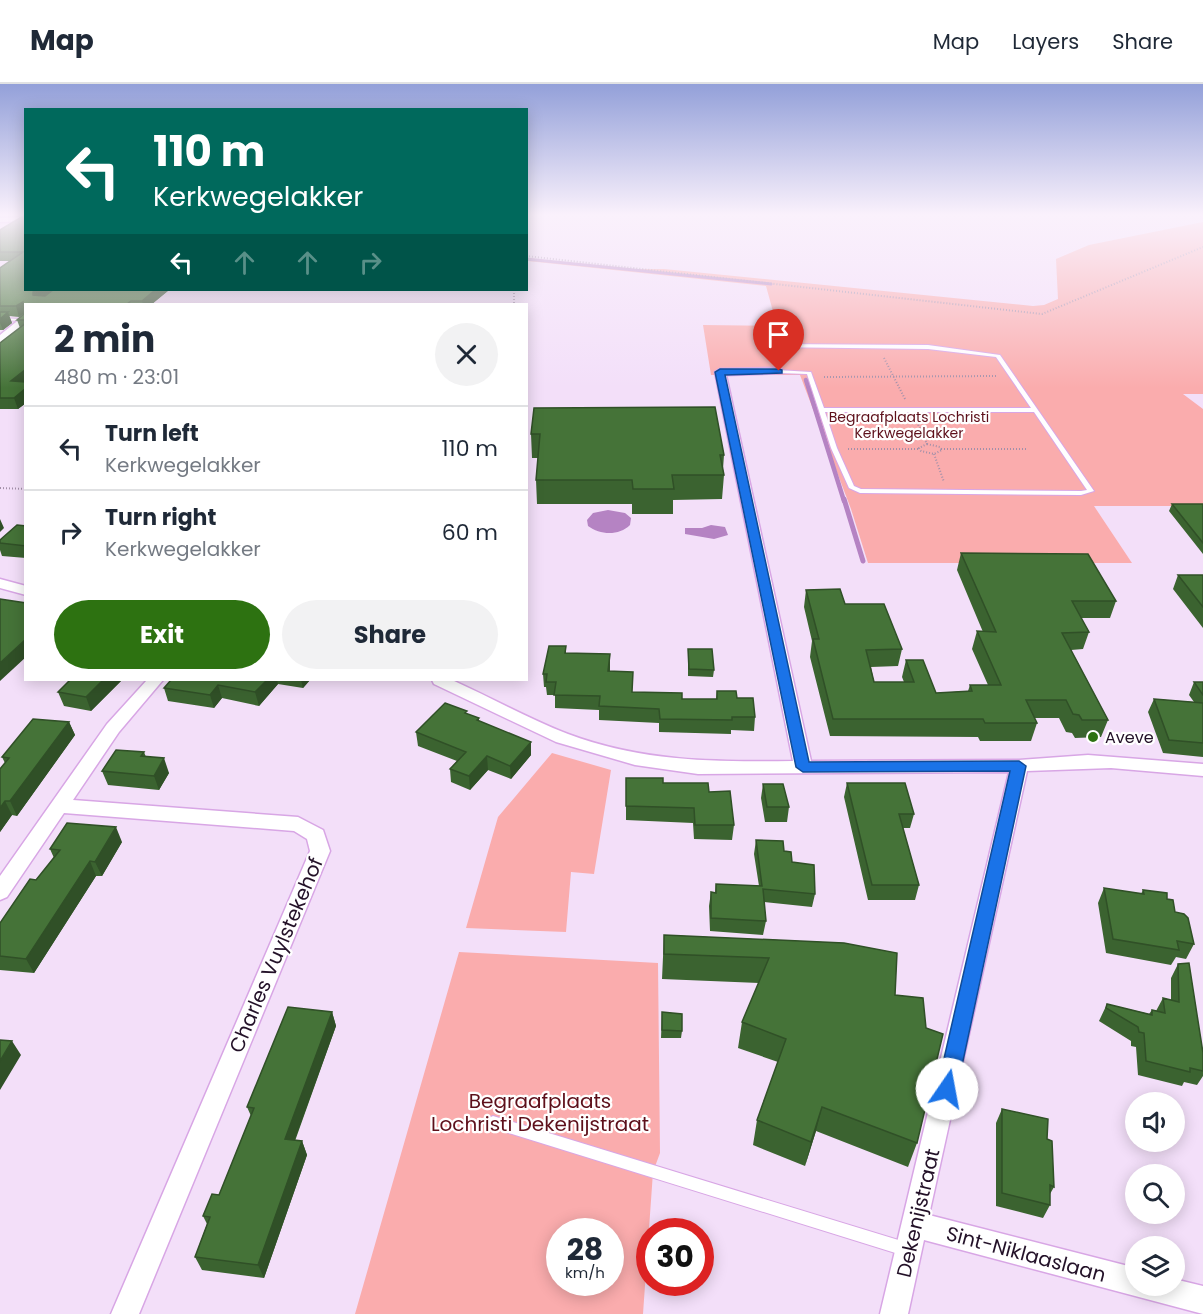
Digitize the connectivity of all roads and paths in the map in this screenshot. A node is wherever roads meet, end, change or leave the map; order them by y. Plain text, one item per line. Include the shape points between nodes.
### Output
1 (681, 273) edge
2 (1140, 273) edge
3 (24, 318) edge
4 (0, 319) edge
5 (0, 340) edge
6 (769, 346) dead end
7 (878, 347) junction
8 (779, 371) joint
9 (893, 376) junction
10 (1012, 376) junction
11 (811, 377) junction
12 (823, 410) junction
13 (911, 410) junction
14 (1036, 410) junction
15 (927, 444) junction
16 (834, 448) junction
17 (919, 449) junction
18 (941, 449) junction
19 (1028, 449) dead end
20 (934, 454) junction
21 (0, 488) edge
22 (24, 489) edge
23 (948, 492) junction
24 (0, 583) edge
25 (24, 590) edge
26 (154, 681) edge
27 (442, 681) edge
28 (1019, 766) junction
29 (803, 767) junction
30 (1203, 770) edge
31 (59, 806) junction
32 (0, 892) edge
33 (493, 1122) dead end
34 (916, 1225) junction
35 (911, 1251) junction
36 (1125, 1279) edge
37 (1185, 1295) edge
38 (1203, 1300) edge
39 (125, 1314) edge
40 (894, 1314) edge

1 - 2 path via 1042,314
3 - 4 lane
3 - 5 street
6 - 7 lane
7 - 9 path
7 - 10 lane via 928,347 998,356
8 - 11 lane via 809,373
8 - 29 street via 720,372
9 - 10 path
9 - 11 path
9 - 13 path
10 - 14 lane
11 - 12 lane
12 - 13 lane
12 - 16 lane
13 - 14 lane
13 - 15 path
14 - 23 lane via 1092,491
15 - 17 path
15 - 18 path
16 - 17 path
16 - 23 lane via 851,487 860,491
17 - 20 path
18 - 19 path
18 - 20 path
20 - 23 path
21 - 22 path
24 - 25 street
26 - 31 street via 112,728
27 - 29 street via 562,738 635,759 698,768
28 - 29 street
28 - 30 street via 1058,760 1127,761
28 - 34 street, Dekenijstraat
31 - 32 street
31 - 39 street, Charles Vuylstekehof via 298,824 316,836 320,851
33 - 35 lane
34 - 35 street, Dekenijstraat
34 - 36 street, Sint-Niklaaslaan
35 - 40 street, Dekenijstraat
37 - 38 street

